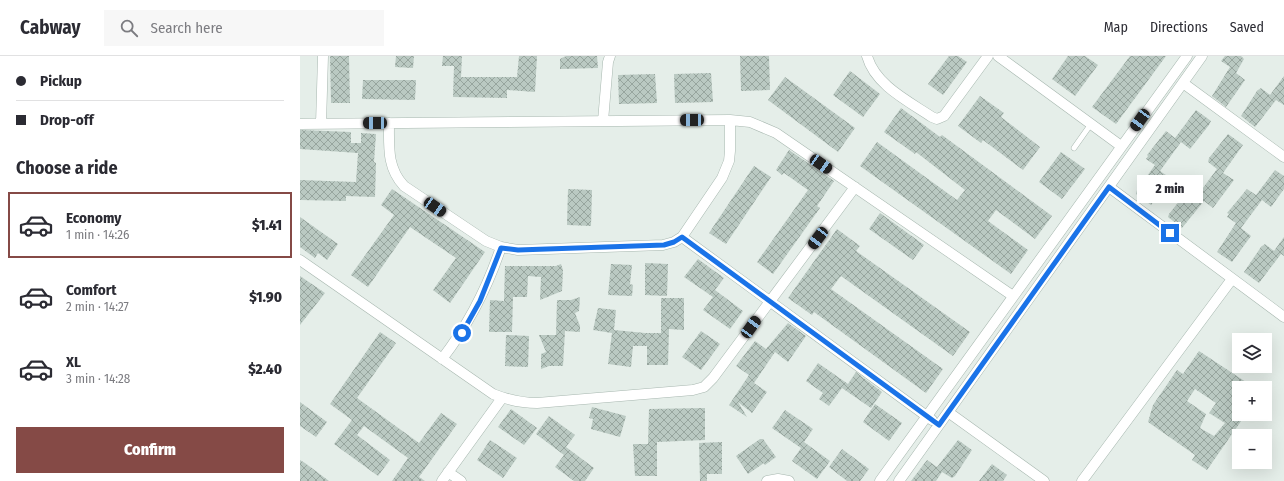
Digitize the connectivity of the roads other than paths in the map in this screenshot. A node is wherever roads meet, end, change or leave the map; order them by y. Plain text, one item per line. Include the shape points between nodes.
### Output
1 (323, 56) edge
2 (610, 56) edge
3 (867, 56) edge
4 (988, 56) edge
5 (998, 56) edge
6 (1187, 56) edge
7 (1202, 56) edge
8 (1183, 83) junction
9 (730, 120) junction
10 (603, 121) junction
11 (389, 123) junction
12 (300, 124) edge
13 (321, 124) junction
14 (1091, 124) junction
15 (1121, 146) junction
16 (1074, 148) dead end
17 (1284, 157) edge
18 (855, 187) junction
19 (1109, 187) junction
20 (1060, 231) junction
21 (682, 237) junction
22 (1071, 240) junction
23 (501, 248) junction
24 (300, 260) edge
25 (1232, 279) junction
26 (1013, 296) junction
27 (770, 301) junction
28 (1284, 317) edge
29 (442, 359) junction
30 (502, 398) junction
31 (948, 412) junction
32 (927, 416) junction
33 (939, 425) junction
34 (448, 472) junction
35 (442, 481) edge
36 (461, 481) edge
37 (767, 481) edge
38 (789, 481) edge
39 (880, 481) edge
40 (899, 481) edge
41 (1044, 481) edge
42 (1082, 481) edge

1 - 13 street
2 - 10 street
3 - 4 street via 879,79 937,119 944,116
5 - 14 street
6 - 15 street
7 - 8 street
8 - 17 street
8 - 19 street
9 - 10 street
9 - 18 street via 750,122 768,128
9 - 21 street via 731,140 726,170 718,186
10 - 11 street
11 - 13 street
11 - 23 street via 389,157 400,181 486,241
12 - 13 street
14 - 15 street
14 - 16 lane
15 - 20 street
18 - 26 street
18 - 27 street
19 - 22 street
19 - 25 street
20 - 22 street
20 - 26 street
21 - 23 street via 664,245 518,250
21 - 27 street
22 - 31 street
23 - 29 street via 480,301 462,333
24 - 29 street
25 - 28 street
25 - 42 street
26 - 32 street
27 - 30 street via 713,378 699,389 537,403
27 - 32 street
29 - 30 street
30 - 34 street
31 - 33 street
31 - 41 street
32 - 33 street
32 - 39 street
33 - 40 street
34 - 35 street
34 - 36 street
37 - 38 street

